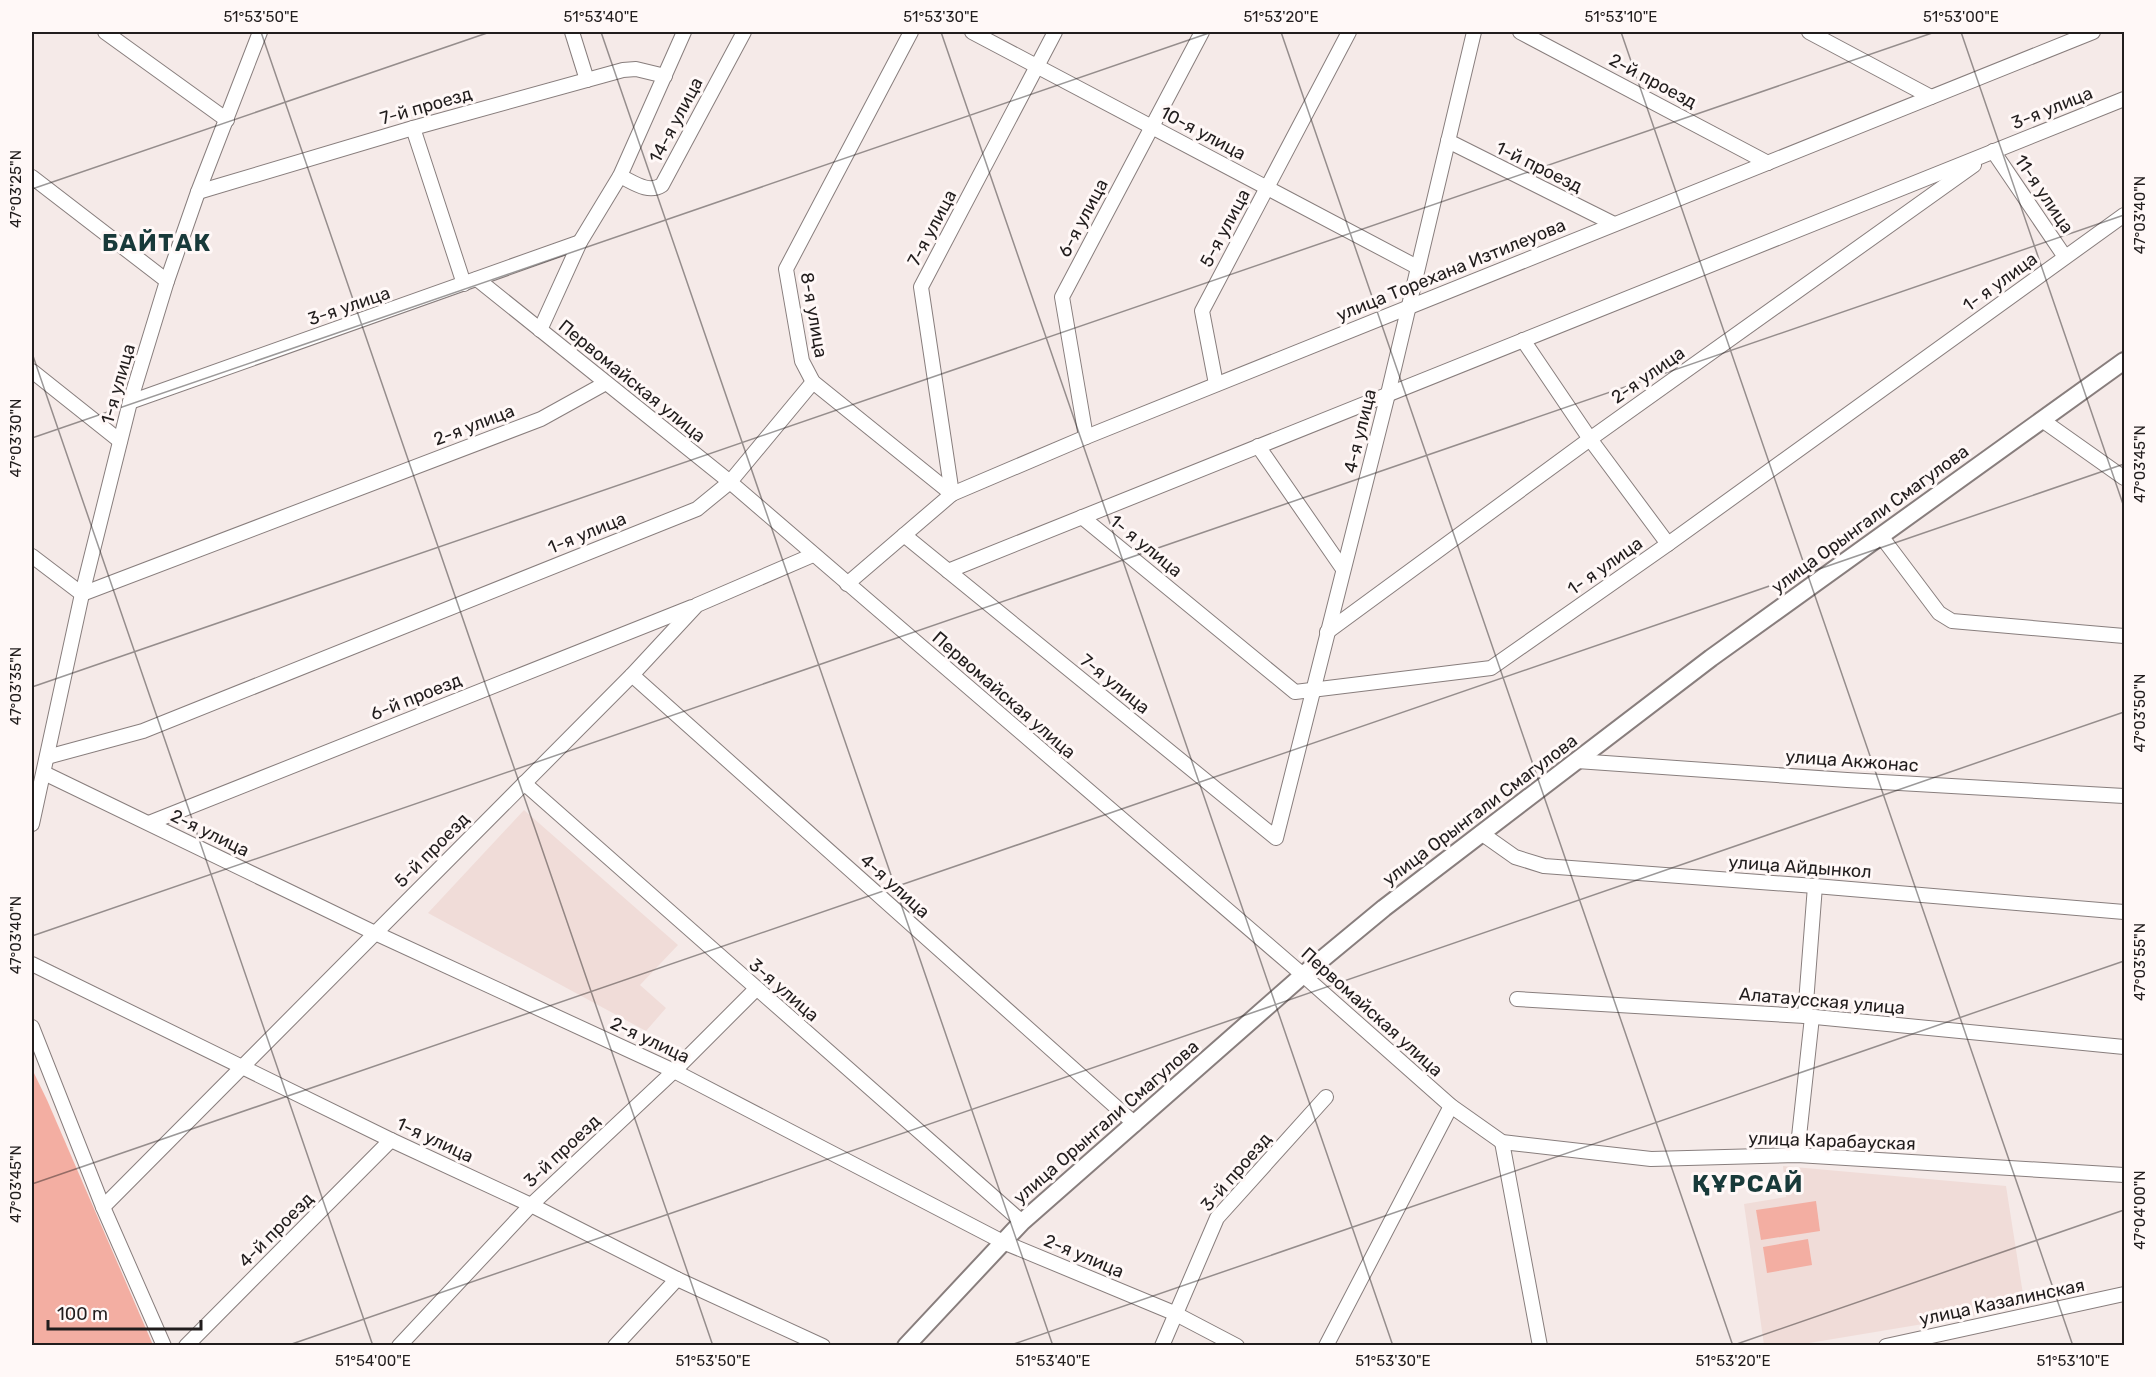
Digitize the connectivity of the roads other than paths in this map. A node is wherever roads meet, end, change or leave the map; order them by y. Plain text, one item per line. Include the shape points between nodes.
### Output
1 (105, 32) edge
2 (260, 32) edge
3 (572, 32) edge
4 (684, 32) edge
5 (744, 32) edge
6 (911, 32) edge
7 (972, 32) edge
8 (1055, 32) edge
9 (1202, 32) edge
10 (1349, 32) edge
11 (1474, 32) edge
12 (1520, 32) edge
13 (1809, 32) edge
14 (2093, 32) edge
15 (1037, 66) junction
16 (665, 76) junction
17 (587, 80) junction
18 (1931, 97) junction
19 (2124, 99) edge
20 (226, 120) junction
21 (1152, 127) junction
22 (413, 128) junction
23 (1448, 141) junction
24 (1993, 152) junction
25 (1768, 162) junction
26 (620, 176) junction
27 (32, 177) edge
28 (1267, 188) junction
29 (198, 192) junction
30 (2124, 215) edge
31 (1614, 224) junction
32 (580, 242) junction
33 (2065, 257) junction
34 (1417, 267) junction
35 (477, 279) junction
36 (167, 281) junction
37 (464, 284) junction
38 (1407, 307) junction
39 (540, 330) junction
40 (1523, 340) junction
41 (2124, 361) edge
42 (32, 371) edge
43 (813, 382) junction
44 (606, 383) junction
45 (1216, 384) junction
46 (1388, 394) junction
47 (130, 402) junction
48 (2042, 420) junction
49 (1086, 437) junction
50 (1590, 439) junction
51 (120, 441) junction
52 (1258, 446) junction
53 (2124, 478) edge
54 (730, 482) junction
55 (952, 494) junction
56 (1082, 517) junction
57 (904, 535) junction
58 (1881, 536) junction
59 (1668, 544) junction
60 (813, 555) junction
61 (32, 556) edge
62 (1343, 568) junction
63 (948, 571) junction
64 (847, 584) junction
65 (82, 594) junction
66 (697, 605) junction
67 (1327, 632) junction
68 (2124, 636) edge
69 (632, 675) junction
70 (1312, 689) junction
71 (47, 757) junction
72 (1577, 761) junction
73 (44, 773) junction
74 (524, 783) junction
75 (2124, 796) edge
76 (149, 823) junction
77 (32, 824) edge
78 (1481, 833) junction
79 (1276, 838) joint
80 (1815, 886) junction
81 (2124, 912) edge
82 (375, 933) junction
83 (32, 964) edge
84 (1303, 975) junction
85 (756, 989) junction
86 (1517, 999) dead end
87 (1809, 1017) junction
88 (32, 1027) edge
89 (2124, 1047) edge
90 (242, 1065) junction
91 (674, 1071) junction
92 (1326, 1097) dead end
93 (1451, 1106) junction
94 (1135, 1124) junction
95 (391, 1140) junction
96 (1502, 1142) junction
97 (1797, 1155) junction
98 (2124, 1175) edge
99 (531, 1205) junction
100 (103, 1207) junction
101 (1022, 1221) junction
102 (1004, 1242) junction
103 (676, 1279) junction
104 (2124, 1294) edge
105 (1174, 1313) junction
106 (164, 1346) edge
107 (186, 1346) edge
108 (399, 1346) edge
109 (615, 1346) edge
110 (823, 1346) edge
111 (906, 1346) edge
112 (1162, 1346) edge
113 (1237, 1346) edge
114 (1326, 1346) edge
115 (1540, 1346) edge
116 (1886, 1346) edge

1 - 20 street
2 - 20 street, 1-я улица
3 - 17 street
4 - 16 street
5 - 26 street, 14-я улица via 662,185 648,189
6 - 43 street, 8-я улица via 786,269 802,361
7 - 15 street, 10-я улица
8 - 15 street, 7-я улица
9 - 21 street, 6-я улица
10 - 28 street, 5-я улица
11 - 23 street, 4-я улица
12 - 25 street, 2-й проезд
13 - 18 street
14 - 18 street, улица Торехана Изтилеуова
15 - 21 street, 10-я улица
15 - 55 street, 7-я улица via 921,287
16 - 17 street, 7-й проезд via 636,69
16 - 26 street
17 - 22 street, 7-й проезд
18 - 25 street, улица Торехана Изтилеуова
19 - 24 street, 3-я улица
20 - 29 street, 1-я улица
21 - 28 street, 10-я улица
21 - 49 street, 6-я улица via 1062,297
22 - 29 street, 7-й проезд
22 - 37 street
23 - 31 street, 1-й проезд
23 - 34 street, 4-я улица
24 - 33 street, 11-я улица
24 - 40 street
24 - 50 street, 2-я улица
25 - 31 street, улица Торехана Изтилеуова
26 - 32 street
27 - 36 street
28 - 34 street, 10-я улица
28 - 45 street, 5-я улица via 1202,311
29 - 36 street, 1-я улица
30 - 33 street, 1- я улица
31 - 38 street, улица Торехана Изтилеуова
32 - 35 street, 3-я улица
32 - 39 street
33 - 59 street, 1- я улица
34 - 38 street, 4-я улица
35 - 37 street, 3-я улица
35 - 39 street, Первомайская улица
36 - 47 street, 1-я улица
37 - 47 street, 3-я улица
38 - 45 street, улица Торехана Изтилеуова
38 - 46 street, 4-я улица
39 - 44 street, Первомайская улица
40 - 46 street
40 - 50 street
41 - 48 main road, улица Орынгали Смагулова
42 - 51 street
43 - 54 street, 1-я улица
43 - 55 street, 8-я улица
44 - 54 street, Первомайская улица
44 - 65 street, 2-я улица via 541,418
45 - 49 street, улица Торехана Изтилеуова
46 - 52 street
46 - 62 street, 4-я улица
47 - 51 street, 1-я улица
48 - 53 street
48 - 58 main road, улица Орынгали Смагулова
49 - 55 street, улица Торехана Изтилеуова
50 - 59 street
50 - 67 street, 2-я улица
51 - 65 street, 1-я улица
52 - 56 street
52 - 62 street
54 - 60 street, Первомайская улица
54 - 71 street, 1-я улица via 697,508 664,522 143,731
55 - 57 street, улица Торехана Изтилеуова
56 - 63 street
56 - 70 street, 1- я улица via 1295,692
57 - 63 street, 7-я улица
57 - 64 street, улица Торехана Изтилеуова
58 - 68 street via 1939,613 1952,621
58 - 72 main road, улица Орынгали Смагулова via 1711,658
59 - 70 street, 1- я улица via 1491,668
60 - 64 street, Первомайская улица
60 - 66 street, 5-й проезд
61 - 65 street
62 - 67 street, 4-я улица
63 - 79 street, 7-я улица
64 - 84 street, Первомайская улица
65 - 71 street, 1-я улица
66 - 69 street, 5-й проезд
66 - 76 street, 6-й проезд
67 - 70 street, 4-я улица
69 - 74 street, 5-й проезд
69 - 94 street, 4-я улица
70 - 79 street, 4-я улица
71 - 73 street, 1-я улица
72 - 75 street, улица Акжонас
72 - 78 main road, улица Орынгали Смагулова
73 - 76 street, 2-я улица
73 - 77 street, 1-я улица
74 - 82 street, 5-й проезд
74 - 85 street, 3-я улица
76 - 82 street, 2-я улица
78 - 80 street, улица Айдынкол via 1515,857 1544,866
78 - 84 main road, улица Орынгали Смагулова
80 - 81 street, улица Айдынкол
80 - 87 street
82 - 90 street, 5-й проезд
82 - 91 street, 2-я улица
83 - 90 street, 1-я улица
84 - 93 street, Первомайская улица
84 - 94 main road, улица Орынгали Смагулова
85 - 91 street, 3-й проезд
85 - 101 street, 3-я улица
86 - 87 street, Алатаусская улица
87 - 89 street, Алатаусская улица
87 - 97 street
88 - 100 street
90 - 95 street, 1-я улица
90 - 100 street, 5-й проезд
91 - 99 street, 3-й проезд
91 - 102 street, 2-я улица
92 - 105 street, 3-й проезд via 1217,1218
93 - 96 street, Первомайская улица
93 - 114 street
94 - 101 main road, улица Орынгали Смагулова
95 - 99 street, 1-я улица
95 - 107 street, 4-й проезд
96 - 97 street, улица Карабауская via 1651,1159
96 - 115 street
97 - 98 street, улица Карабауская
99 - 103 street, 1-я улица
99 - 108 street, 3-й проезд
100 - 106 street
101 - 102 main road, улица Орынгали Смагулова
102 - 105 street, 2-я улица
102 - 111 main road, улица Орынгали Смагулова
103 - 109 street
103 - 110 street, 1-я улица
104 - 116 street, улица Казалинская
105 - 112 street, 3-й проезд
105 - 113 street, 2-я улица

